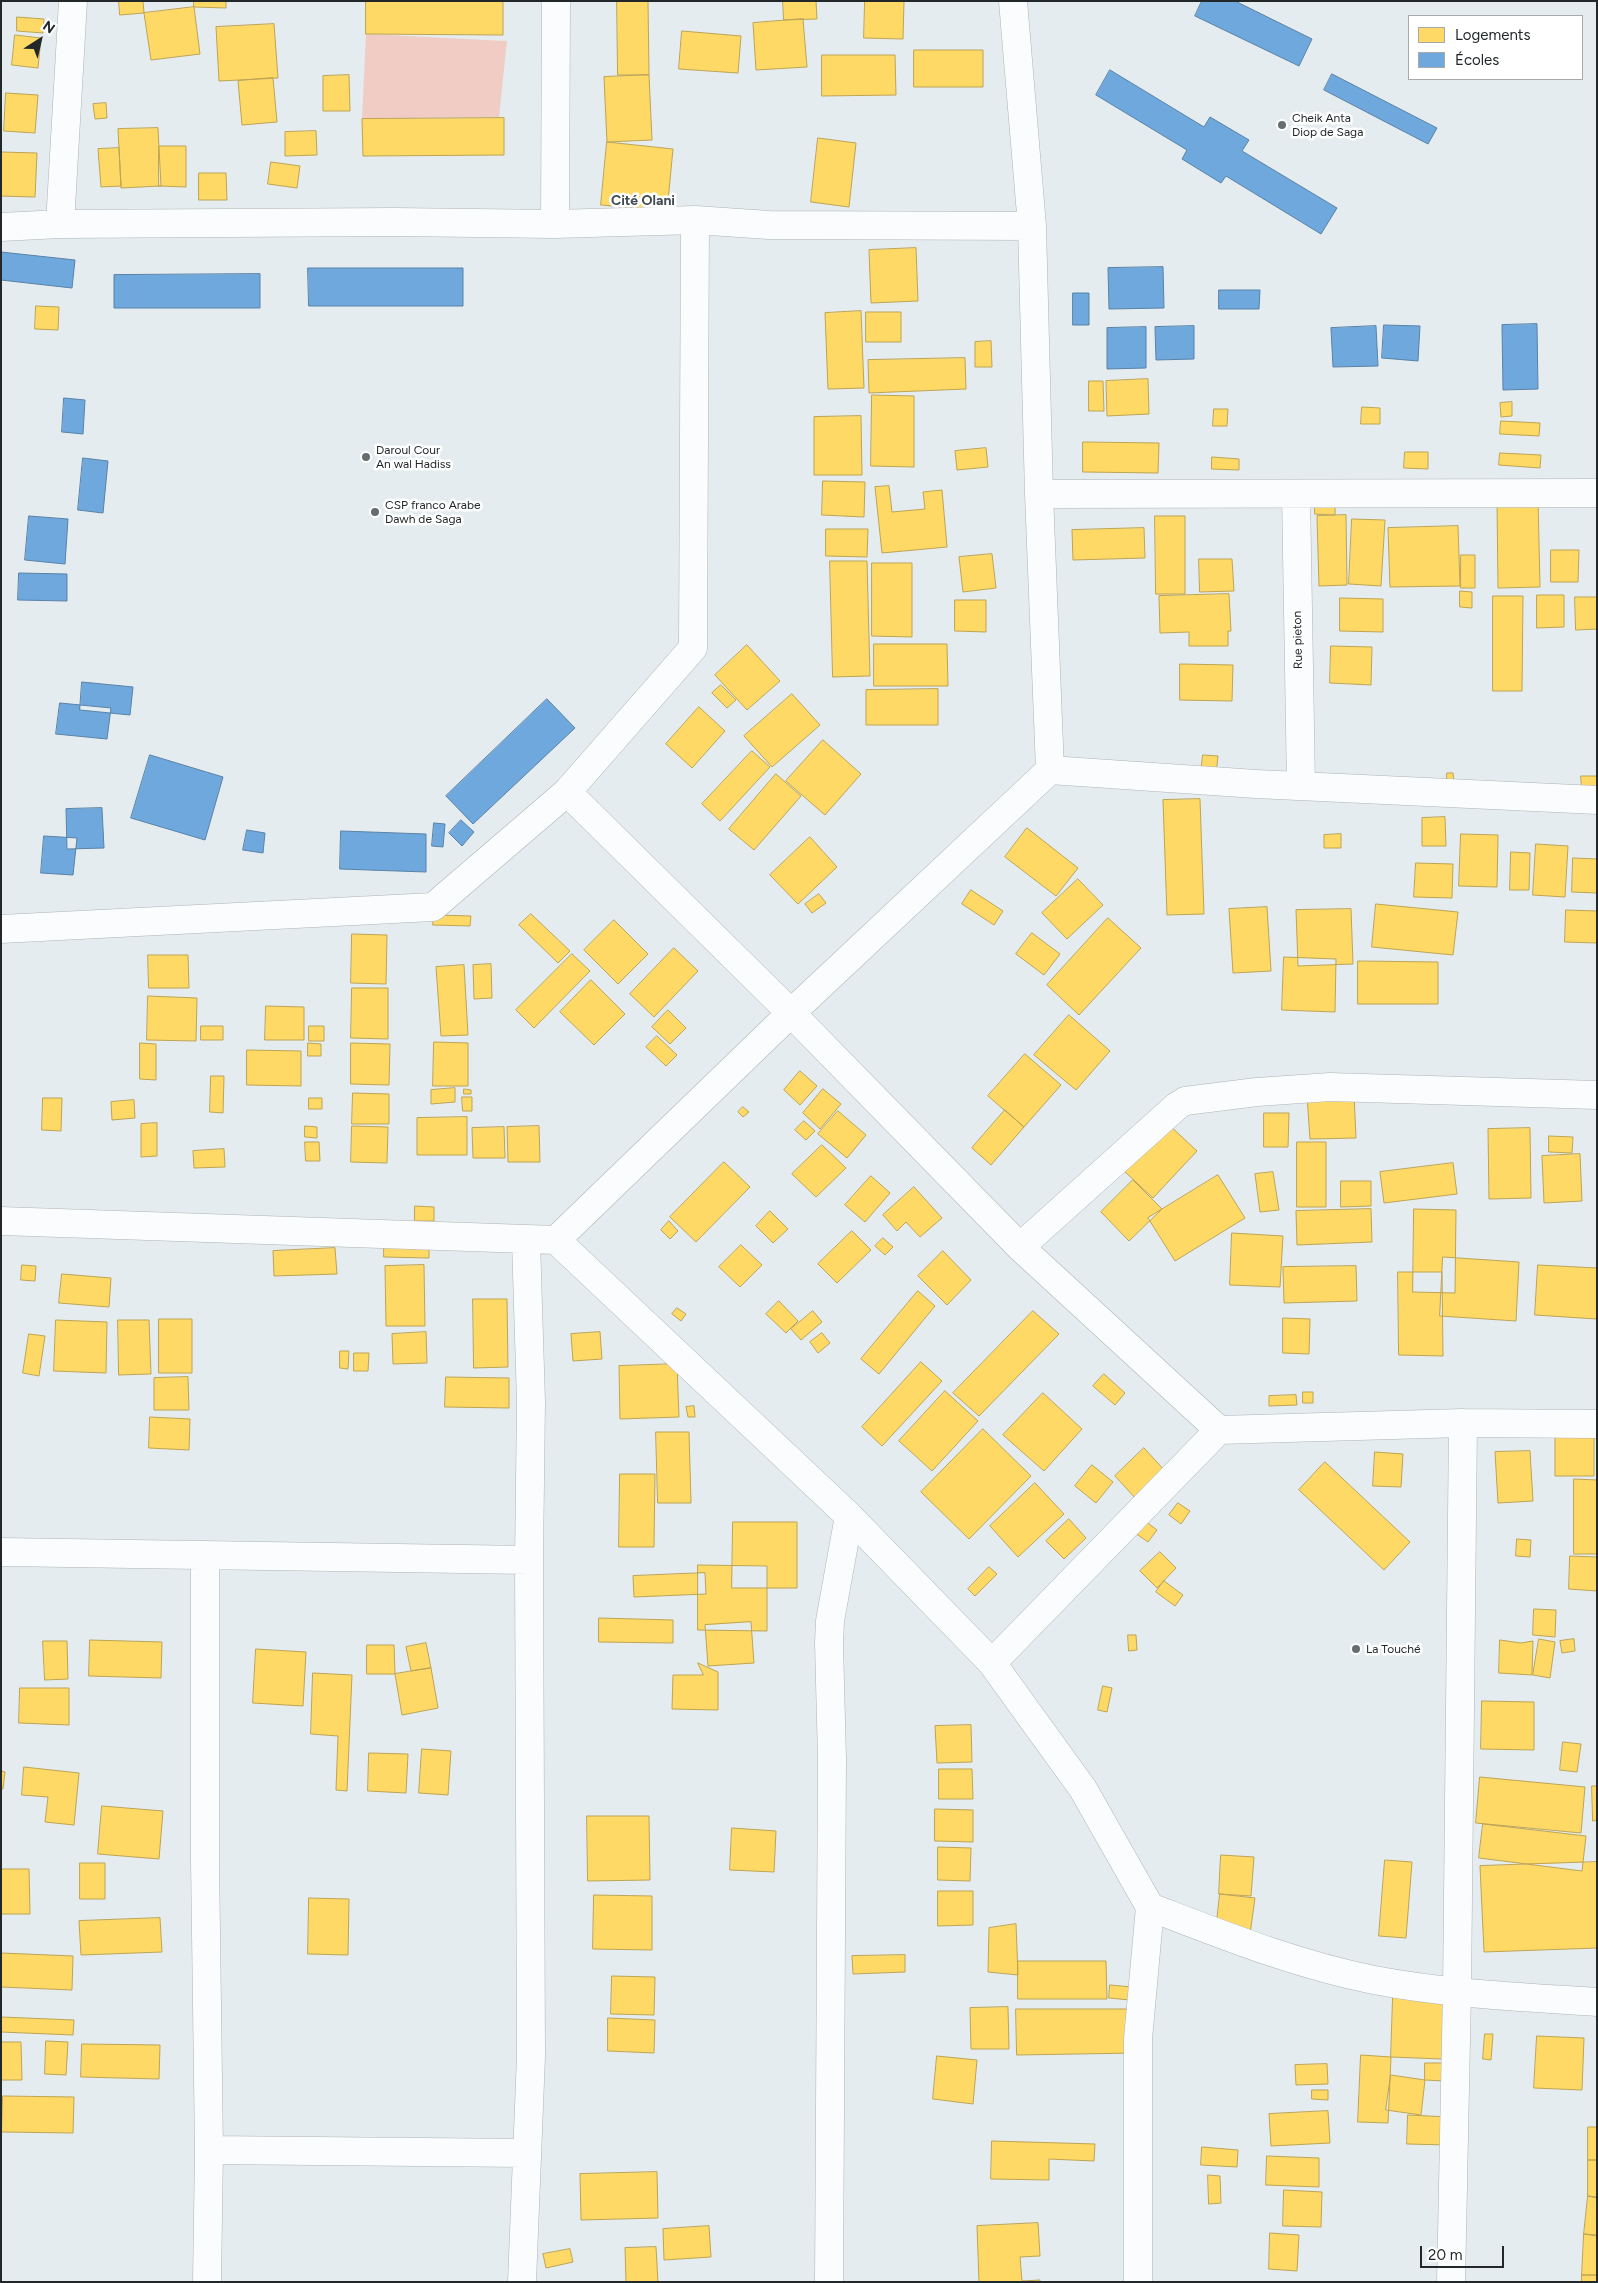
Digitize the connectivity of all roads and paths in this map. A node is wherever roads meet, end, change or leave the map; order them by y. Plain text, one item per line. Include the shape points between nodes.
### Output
1 (73, 1) edge
2 (556, 1) edge
3 (1013, 1) edge
4 (695, 220) junction
5 (60, 224) junction
6 (555, 224) junction
7 (1032, 226) junction
8 (1, 227) edge
9 (1039, 494) junction
10 (1296, 494) junction
11 (1597, 494) edge
12 (1050, 770) junction
13 (1301, 786) junction
14 (566, 792) junction
15 (1597, 800) edge
16 (1, 929) edge
17 (791, 1013) junction
18 (1597, 1095) edge
19 (1, 1221) edge
20 (526, 1240) junction
21 (556, 1240) junction
22 (1020, 1247) junction
23 (1463, 1423) junction
24 (1597, 1424) edge
25 (1219, 1430) junction
26 (849, 1516) junction
27 (1, 1552) edge
28 (205, 1555) junction
29 (529, 1560) junction
30 (992, 1663) junction
31 (1150, 1907) junction
32 (1457, 1992) junction
33 (1597, 2002) edge
34 (209, 2150) junction
35 (527, 2153) junction
36 (207, 2282) edge
37 (522, 2282) edge
38 (830, 2282) edge
39 (1138, 2282) edge
40 (1451, 2282) edge

1 - 5 street
2 - 6 street
3 - 7 street
4 - 6 street
4 - 7 street via 769,225
4 - 14 street via 693,648
5 - 6 street
5 - 8 street
7 - 9 street
9 - 10 street
9 - 12 street
10 - 11 street
10 - 13 street, Rue pieton
12 - 13 street
12 - 17 street
13 - 15 street
14 - 16 street via 433,907
14 - 17 street
17 - 21 street
17 - 22 street
18 - 22 street via 1330,1087 1185,1101
19 - 20 street
20 - 21 street
20 - 29 street via 531,1402
21 - 26 street
22 - 25 street
23 - 24 street
23 - 25 street
23 - 32 street
25 - 30 street
26 - 30 street
26 - 38 street via 829,1642 832,1759
27 - 28 street
28 - 29 street
28 - 34 street
29 - 35 street via 531,2056
30 - 31 street via 1083,1789
31 - 32 street via 1224,1935 1343,1973
31 - 39 street via 1138,2039
32 - 33 street
32 - 40 street
34 - 35 street
34 - 36 street
35 - 37 street

